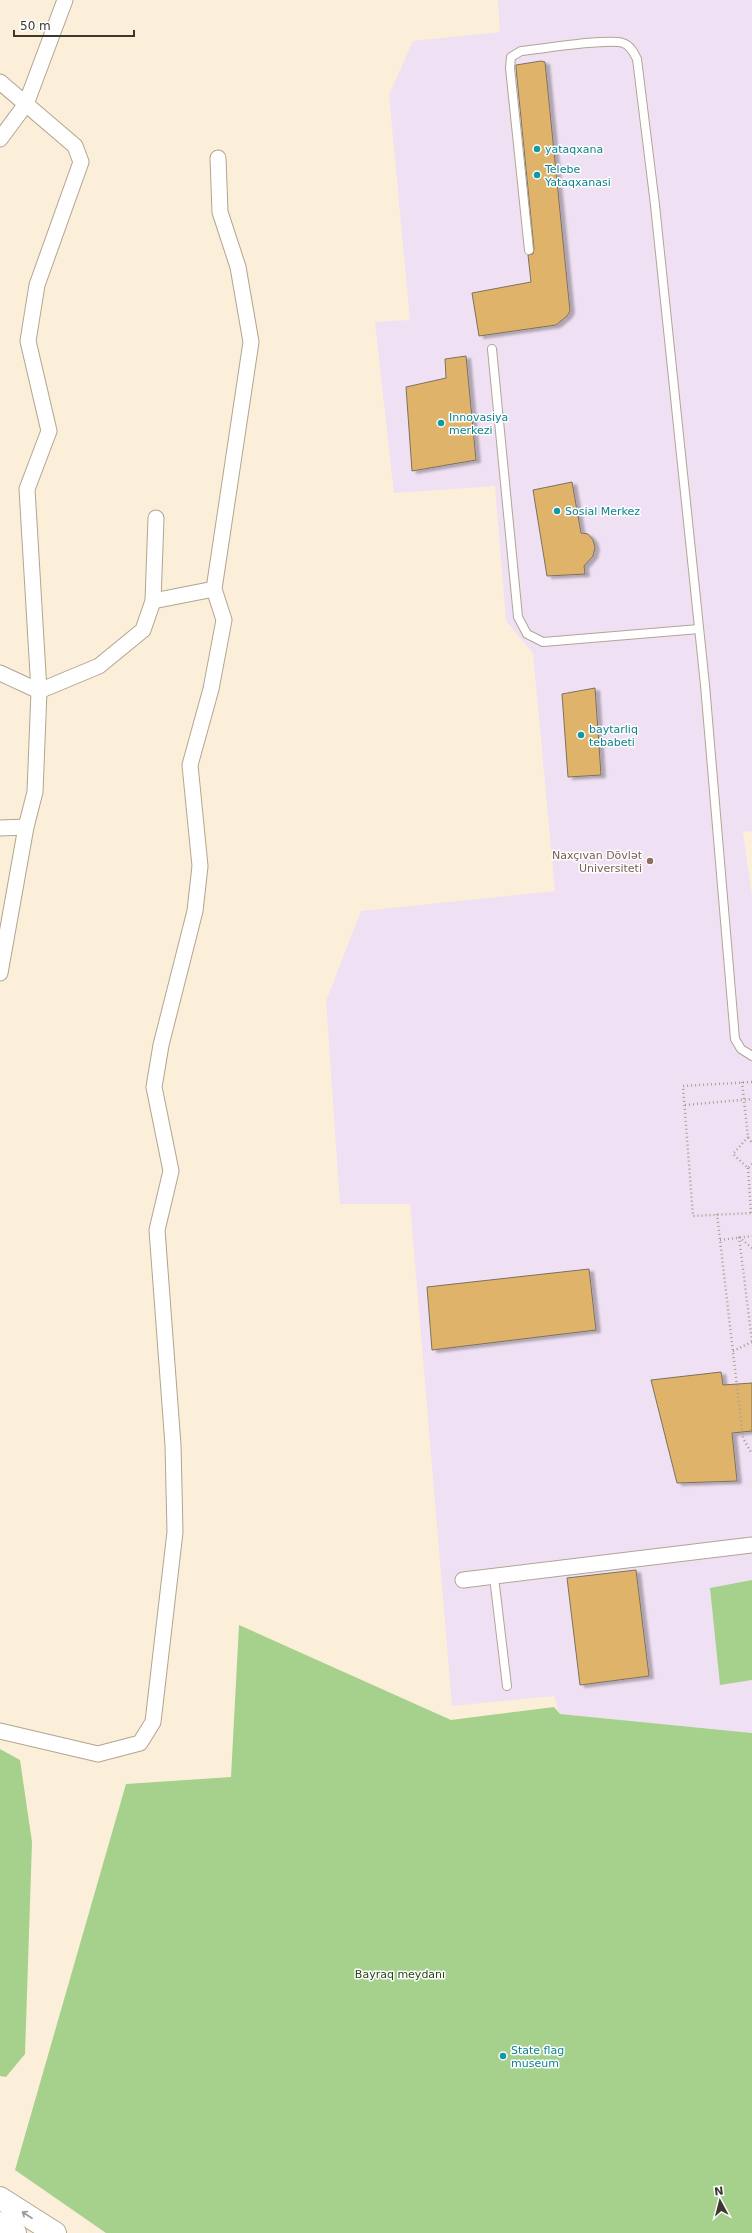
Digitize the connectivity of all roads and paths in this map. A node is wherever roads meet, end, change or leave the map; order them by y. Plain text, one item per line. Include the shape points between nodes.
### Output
1 (65, 0) edge
2 (0, 82) edge
3 (26, 104) junction
4 (0, 139) edge
5 (218, 158) dead end
6 (529, 250) dead end
7 (492, 349) dead end
8 (156, 518) dead end
9 (214, 589) junction
10 (153, 600) junction
11 (699, 629) junction
12 (0, 673) edge
13 (39, 691) junction
14 (26, 827) junction
15 (0, 828) edge
16 (0, 973) edge
17 (752, 1056) edge
18 (742, 1082) junction
19 (752, 1082) edge
20 (752, 1099) edge
21 (743, 1100) junction
22 (685, 1105) junction
23 (748, 1137) junction
24 (752, 1143) edge
25 (752, 1164) edge
26 (748, 1168) junction
27 (752, 1213) edge
28 (717, 1214) junction
29 (752, 1236) edge
30 (739, 1238) junction
31 (720, 1240) junction
32 (752, 1248) edge
33 (752, 1341) edge
34 (733, 1351) junction
35 (752, 1454) edge
36 (752, 1545) edge
37 (494, 1577) junction
38 (463, 1580) dead end
39 (507, 1686) dead end
40 (0, 1731) edge
41 (0, 2198) edge
42 (0, 2223) edge
43 (15, 2233) edge
44 (55, 2233) edge

1 - 3 street
2 - 3 street
3 - 4 street
3 - 13 street via 75,146 81,162 37,285 28,341 49,432 27,489
5 - 9 street via 220,212 238,267 251,342
6 - 11 lane via 510,68 511,57 521,51 624,43 632,49 637,59 655,205
7 - 11 lane via 518,617 527,634 543,642
8 - 10 street
9 - 10 street
9 - 40 street via 224,620 211,689 190,764 200,866 195,911 161,1045 154,1087 171,1171 157,1230 173,1445 175,1532 153,1722 140,1743 98,1754
10 - 13 street via 143,630 99,666
11 - 17 lane via 735,1040 741,1049
12 - 13 street
13 - 14 street via 35,792
14 - 15 street
14 - 16 street
18 - 19 path
18 - 21 path
18 - 22 path via 683,1086
20 - 21 path
21 - 22 path
21 - 23 path
22 - 28 path via 693,1216
23 - 24 path
23 - 26 path via 733,1154
25 - 26 path
26 - 27 path
27 - 28 path
28 - 31 path
29 - 30 path
30 - 31 path
30 - 32 path
30 - 33 path
31 - 34 path
33 - 34 path
34 - 35 path via 743,1438
36 - 37 street
37 - 38 street
37 - 39 lane
44 -> 41 highway
42 - 43 highway

